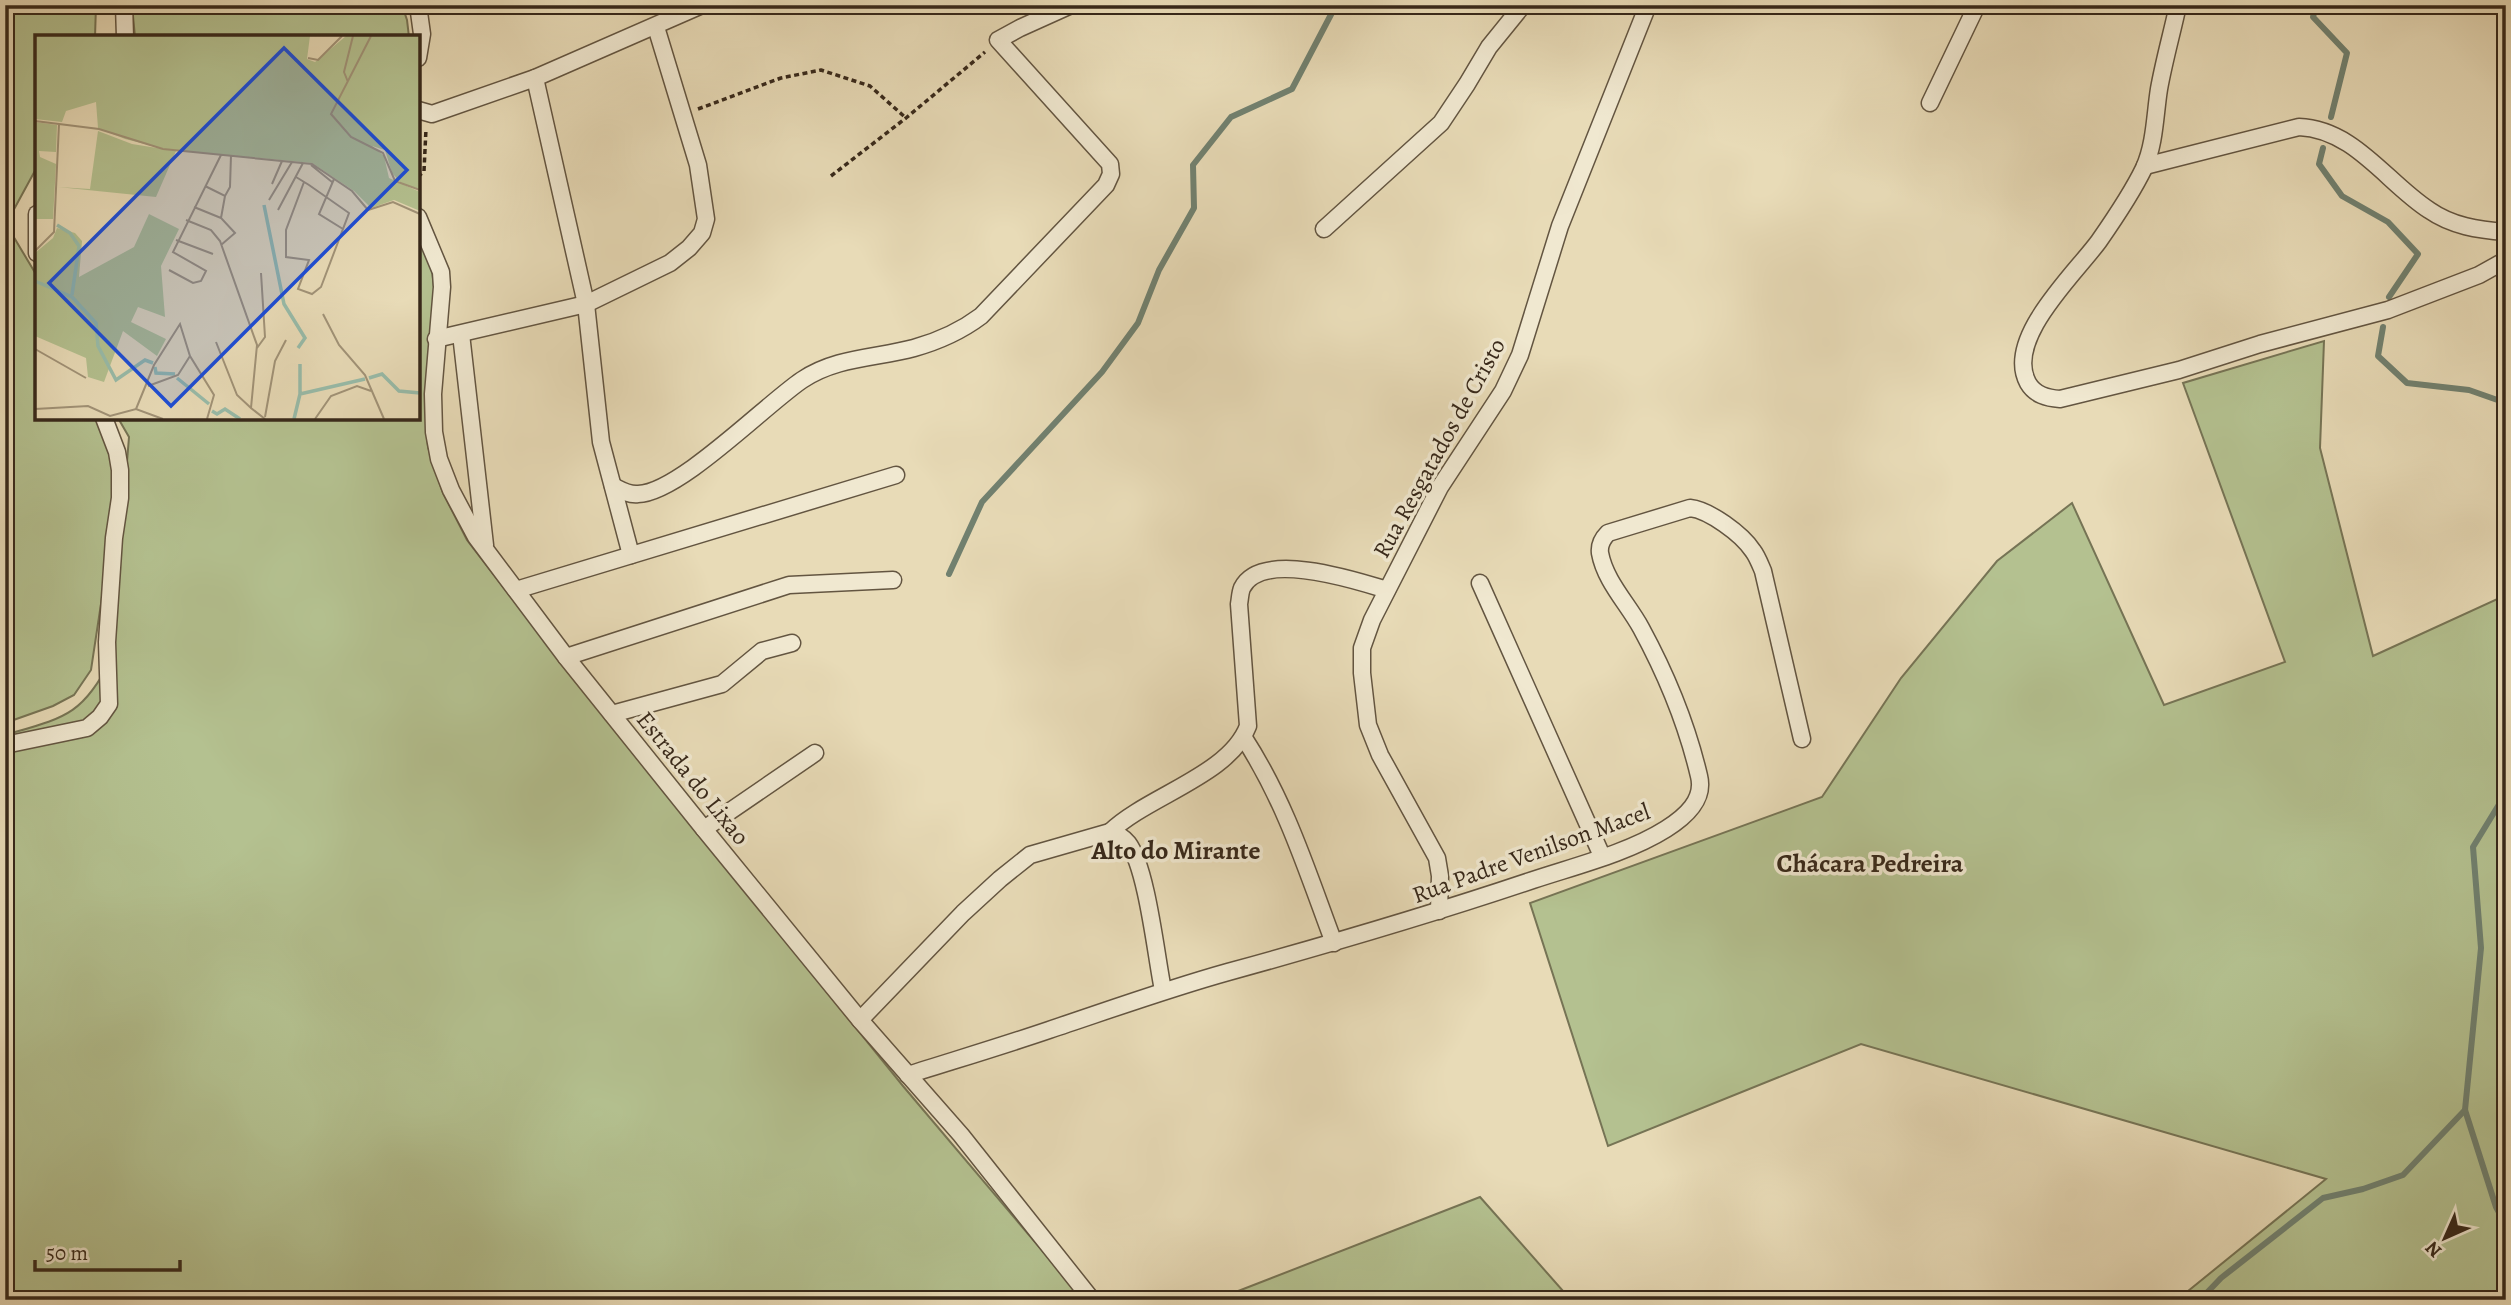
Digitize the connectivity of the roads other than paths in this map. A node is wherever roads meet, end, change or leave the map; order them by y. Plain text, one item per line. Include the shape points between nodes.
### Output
1 (124, 5) edge
2 (418, 5) edge
3 (702, 5) edge
4 (1071, 5) edge
5 (1523, 5) edge
6 (1648, 5) edge
7 (1977, 5) edge
8 (2178, 5) edge
9 (656, 27) junction
10 (125, 35) edge
11 (420, 46) edge
12 (536, 78) junction
13 (1930, 103) dead end
14 (425, 112) edge
15 (2145, 166) junction
16 (420, 222) edge
17 (1324, 229) dead end
18 (2506, 232) edge
19 (2506, 260) edge
20 (586, 304) junction
21 (461, 334) junction
22 (436, 339) junction
23 (105, 420) edge
24 (896, 475) dead end
25 (613, 486) junction
26 (485, 551) junction
27 (631, 555) junction
28 (893, 580) dead end
29 (1480, 583) dead end
30 (516, 590) junction
31 (1387, 590) junction
32 (792, 643) dead end
33 (566, 657) junction
34 (612, 713) junction
35 (1244, 738) junction
36 (1801, 739) dead end
37 (5, 745) edge
38 (815, 753) dead end
39 (704, 829) junction
40 (1110, 832) junction
41 (1602, 856) junction
42 (1439, 911) junction
43 (1334, 943) junction
44 (1163, 990) junction
45 (859, 1020) junction
46 (908, 1075) junction
47 (1092, 1300) edge

1 - 10 street
2 - 11 street
3 - 9 street
4 - 25 street via 998,40 1105,156 1111,174 1106,185 965,328 912,349 817,371 709,456 656,490 639,495
5 - 17 street via 1489,47 1441,123
6 - 31 street, Rua Resgatados de Cristo via 1560,226 1520,355 1503,391 1440,487
7 - 13 street
8 - 15 street
9 - 12 street
9 - 20 street via 698,165 706,219 702,233 670,263
12 - 14 street
12 - 20 street
15 - 18 street via 2299,127 2316,129 2364,155 2427,210 2461,226
15 - 19 street via 2099,241 2033,330 2023,366 2026,380 2041,396 2060,399 2165,373 2388,310
16 - 22 street, Estrada do Lixao via 441,272
20 - 21 street
20 - 25 street via 601,442
21 - 22 street
21 - 26 street
22 - 26 street, Estrada do Lixao via 433,394 439,459
23 - 37 street via 120,470 107,642 109,704 87,727
24 - 27 street
25 - 27 street
26 - 30 street, Estrada do Lixao
27 - 30 street
28 - 33 street via 789,585
29 - 41 street
30 - 33 street, Estrada do Lixao
31 - 35 street via 1305,570 1272,571 1248,581 1239,604 1248,726
31 - 42 street, Rua Resgatados de Cristo via 1362,648 1368,725 1437,858
32 - 34 street via 762,651 722,684
33 - 34 street, Estrada do Lixao
34 - 39 street, Estrada do Lixao
35 - 40 street via 1222,760 1125,817
35 - 43 street via 1285,811
36 - 41 street, Rua Padre Venilson Macel via 1763,571 1741,537 1701,509 1690,508 1608,533 1600,547 1605,569 1670,687 1702,790 1683,816 1665,829
38 - 39 street
39 - 45 street, Estrada do Lixao
40 - 44 street via 1126,841 1135,854
40 - 45 street via 1031,855 963,913
41 - 42 street, Rua Padre Venilson Macel
42 - 43 street, Rua Padre Venilson Macel
43 - 44 street, Rua Padre Venilson Macel
44 - 46 street, Rua Padre Venilson Macel
45 - 46 street, Estrada do Lixao
46 - 47 street, Estrada do Lixao

